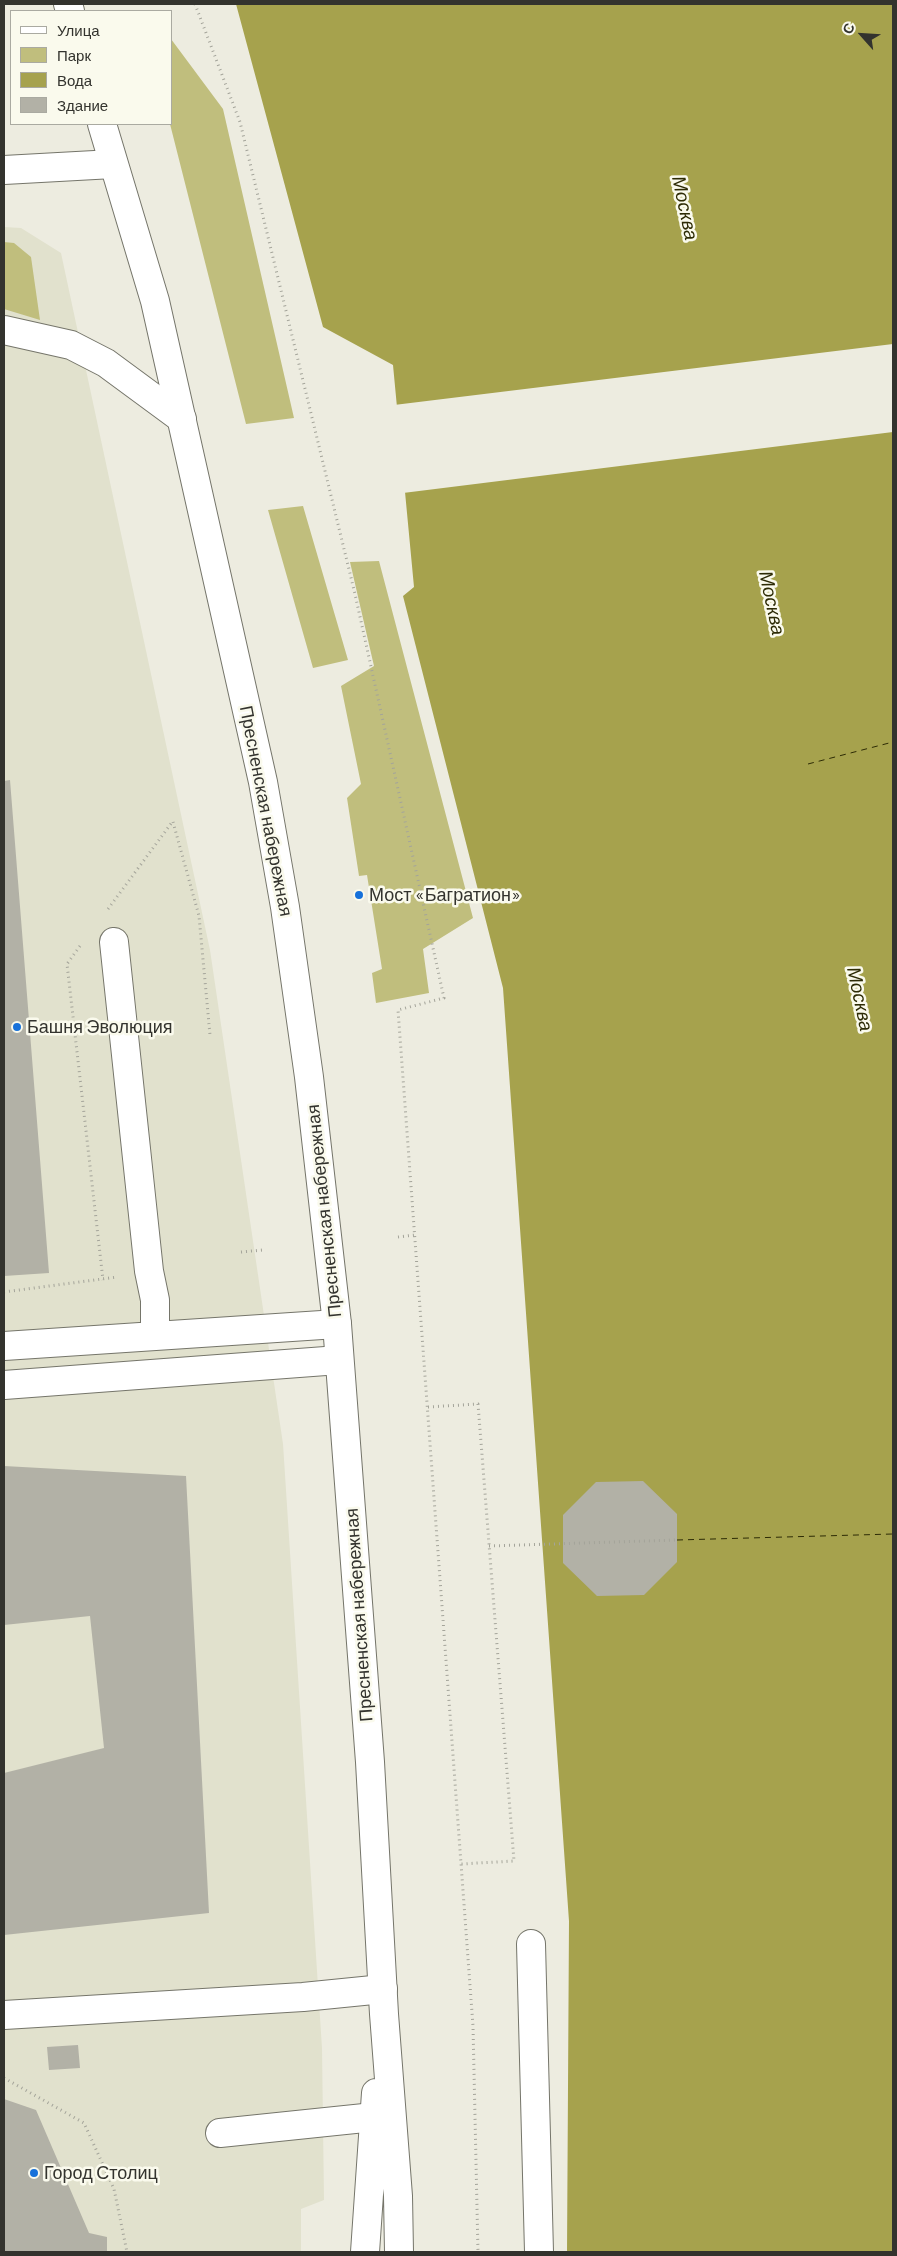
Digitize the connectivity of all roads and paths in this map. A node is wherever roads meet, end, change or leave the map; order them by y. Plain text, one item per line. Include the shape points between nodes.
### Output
1 (195, 4) edge
2 (102, 125) edge
3 (113, 164) junction
4 (4, 170) edge
5 (4, 330) edge
6 (182, 419) junction
7 (173, 822) dead end
8 (114, 942) dead end
9 (210, 1035) dead end
10 (415, 1235) junction
11 (398, 1237) dead end
12 (263, 1250) dead end
13 (241, 1252) dead end
14 (149, 1271) junction
15 (4, 1292) edge
16 (337, 1324) junction
17 (155, 1336) junction
18 (4, 1346) edge
19 (339, 1360) junction
20 (4, 1385) edge
21 (428, 1407) junction
22 (677, 1540) dead end
23 (489, 1546) junction
24 (461, 1864) junction
25 (531, 1944) dead end
26 (383, 2001) junction
27 (4, 2015) edge
28 (4, 2078) edge
29 (374, 2117) junction
30 (220, 2134) dead end
31 (127, 2252) edge
32 (365, 2252) edge
33 (399, 2252) edge
34 (478, 2252) edge
35 (538, 2252) edge

1 - 10 path via 240,122 356,594 444,998 398,1010
2 - 3 main road, Пресненская набережная
3 - 4 main road
3 - 6 main road, Пресненская набережная via 155,301
5 - 6 main road via 71,344 106,363
6 - 16 main road, Пресненская набережная via 263,782 285,907 311,1087
7 - 9 path via 199,916
8 - 14 main road
10 - 11 path
10 - 21 path
12 - 13 path
14 - 15 path
14 - 17 main road via 155,1300
16 - 17 main road
16 - 19 main road, Пресненская набережная
17 - 18 main road
19 - 20 main road
19 - 26 main road, Пресненская набережная via 370,1762
21 - 23 path via 478,1404
21 - 24 path
22 - 23 path
23 - 24 path via 514,1861
24 - 34 path via 473,2026
25 - 35 main road
26 - 27 main road via 303,1998
26 - 29 main road, Пресненская набережная
26 - 33 main road, Пресненская набережная via 398,2196
28 - 31 path via 84,2123 114,2189
29 - 30 main road
29 - 32 main road, Пресненская набережная

